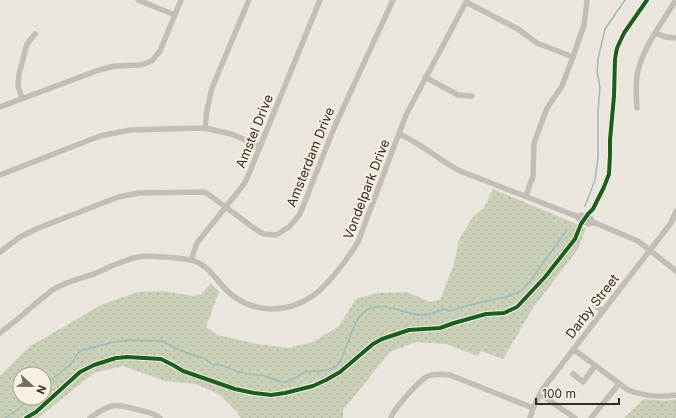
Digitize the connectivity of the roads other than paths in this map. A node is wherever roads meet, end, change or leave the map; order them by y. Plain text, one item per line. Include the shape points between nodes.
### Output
1 (138, 0) edge
2 (181, 0) edge
3 (249, 0) edge
4 (320, 0) edge
5 (392, 0) edge
6 (587, 0) edge
7 (676, 0) edge
8 (467, 1) edge
9 (175, 15) junction
10 (656, 33) junction
11 (35, 34) dead end
12 (676, 38) edge
13 (573, 58) junction
14 (425, 77) junction
15 (472, 96) dead end
16 (22, 98) junction
17 (0, 107) edge
18 (636, 108) dead end
19 (205, 128) junction
20 (399, 134) junction
21 (260, 146) junction
22 (0, 175) edge
23 (526, 196) junction
24 (226, 207) junction
25 (676, 211) edge
26 (650, 250) junction
27 (0, 252) edge
28 (191, 260) junction
29 (676, 271) edge
30 (594, 305) dead end
31 (602, 311) junction
32 (0, 333) edge
33 (573, 349) junction
34 (595, 366) junction
35 (573, 374) dead end
36 (619, 384) junction
37 (540, 394) junction
38 (676, 395) edge
39 (533, 408) junction
40 (90, 418) edge
41 (160, 418) edge
42 (390, 418) edge
43 (530, 418) edge
44 (575, 418) edge
45 (591, 418) edge

1 - 9 street
2 - 9 street
3 - 19 street via 212,88
4 - 21 street, Amstel Drive
5 - 24 street, Amsterdam Drive via 343,106 302,210 294,221 276,235 264,234
6 - 13 street via 584,25
7 - 10 street
8 - 13 street via 537,43
8 - 14 street, Vondelpark Drive
9 - 16 street via 157,57 146,64 99,70
10 - 12 street via 665,38
10 - 18 street via 642,57 636,83
11 - 16 street via 27,44 19,74 18,86
13 - 23 street via 534,143 533,176
14 - 15 street via 458,95
14 - 20 street, Vondelpark Drive
16 - 17 street
19 - 21 street via 231,134
19 - 22 street via 130,130 108,134
20 - 23 street via 418,143 460,171
20 - 28 street, Vondelpark Drive via 358,242 326,284 313,296 286,308 259,308 233,296 203,265
21 - 24 street, Amstel Drive via 244,184
23 - 26 street via 576,216 582,215
24 - 27 street, Amsterdam Drive via 204,192 128,194 36,228
24 - 28 street, Amstel Drive via 197,243
25 - 26 street, Darby Street via 671,223
26 - 29 street
26 - 31 street, Darby Street
28 - 32 street, Vondelpark Drive via 143,256 133,258 56,288
30 - 31 street
31 - 33 street, Darby Street
33 - 34 street
33 - 37 street, Darby Street
34 - 35 street via 583,382
34 - 36 street
36 - 38 street via 638,394 663,397
36 - 45 street
37 - 39 street, Darby Street
37 - 44 street
39 - 42 street via 450,375 437,374 422,380 410,391
39 - 43 street, Darby Street
40 - 41 street via 113,405 153,413

